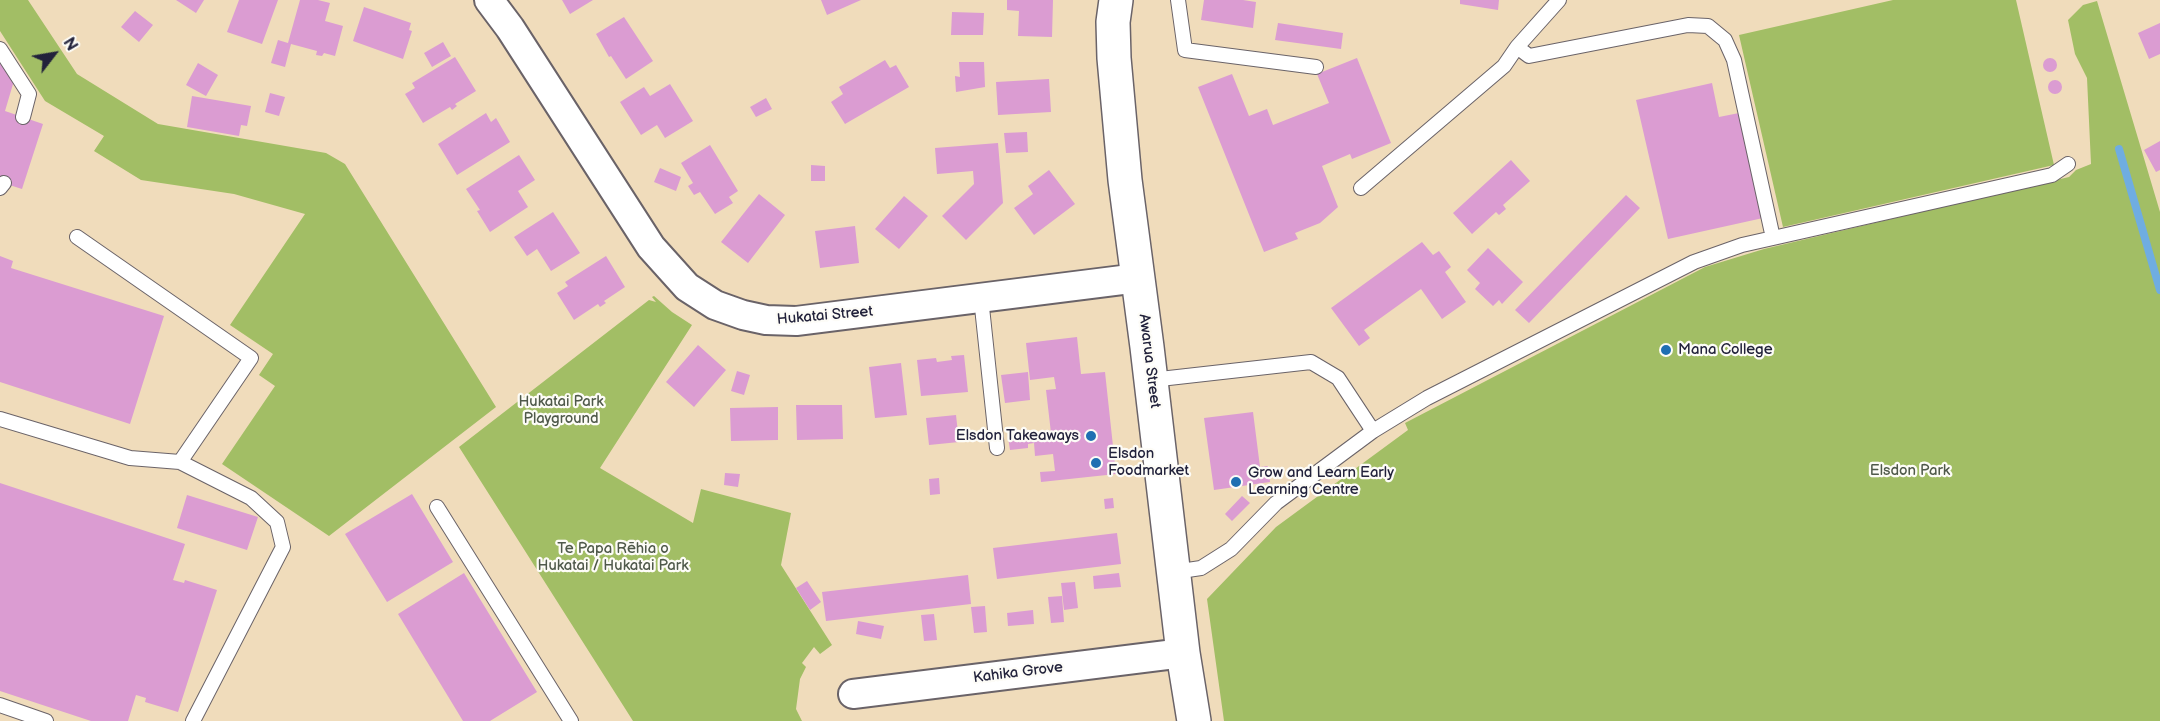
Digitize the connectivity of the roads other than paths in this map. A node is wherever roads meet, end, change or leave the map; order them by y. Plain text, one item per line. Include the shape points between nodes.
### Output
1 (489, 0) edge
2 (1116, 0) edge
3 (1178, 0) edge
4 (1559, 0) edge
5 (1517, 46) junction
6 (0, 49) edge
7 (1316, 67) dead end
8 (23, 117) dead end
9 (2068, 164) dead end
10 (1360, 188) dead end
11 (77, 237) dead end
12 (1773, 238) junction
13 (1138, 278) junction
14 (981, 298) junction
15 (1151, 380) junction
16 (0, 419) edge
17 (1372, 432) junction
18 (997, 448) dead end
19 (180, 462) junction
20 (437, 507) dead end
21 (1174, 572) junction
22 (1183, 653) junction
23 (853, 694) dead end
24 (0, 705) edge
25 (46, 721) edge
26 (193, 721) edge
27 (571, 721) edge
28 (1194, 721) edge

1 - 14 street, Hukatai Street via 651,247 687,287 715,305 766,320 796,321
2 - 13 street, Awarua Street via 1114,58
3 - 7 lane via 1185,50
4 - 5 lane
5 - 10 lane via 1504,66
5 - 12 lane via 1529,56 1688,25 1708,26 1725,40 1734,60
6 - 8 lane via 29,94
9 - 12 lane via 2052,175
11 - 19 lane via 251,358
12 - 17 lane via 1694,261 1427,398
13 - 14 street, Hukatai Street
13 - 15 street, Awarua Street
14 - 18 lane
15 - 17 lane via 1311,362 1338,378
15 - 21 street, Awarua Street
16 - 19 lane via 130,458
17 - 21 lane via 1276,503 1231,549 1202,568
19 - 26 lane via 251,498 277,522 283,547
20 - 27 lane
21 - 22 street, Awarua Street
22 - 23 street, Kahika Grove
22 - 28 street, Awarua Street
24 - 25 lane

